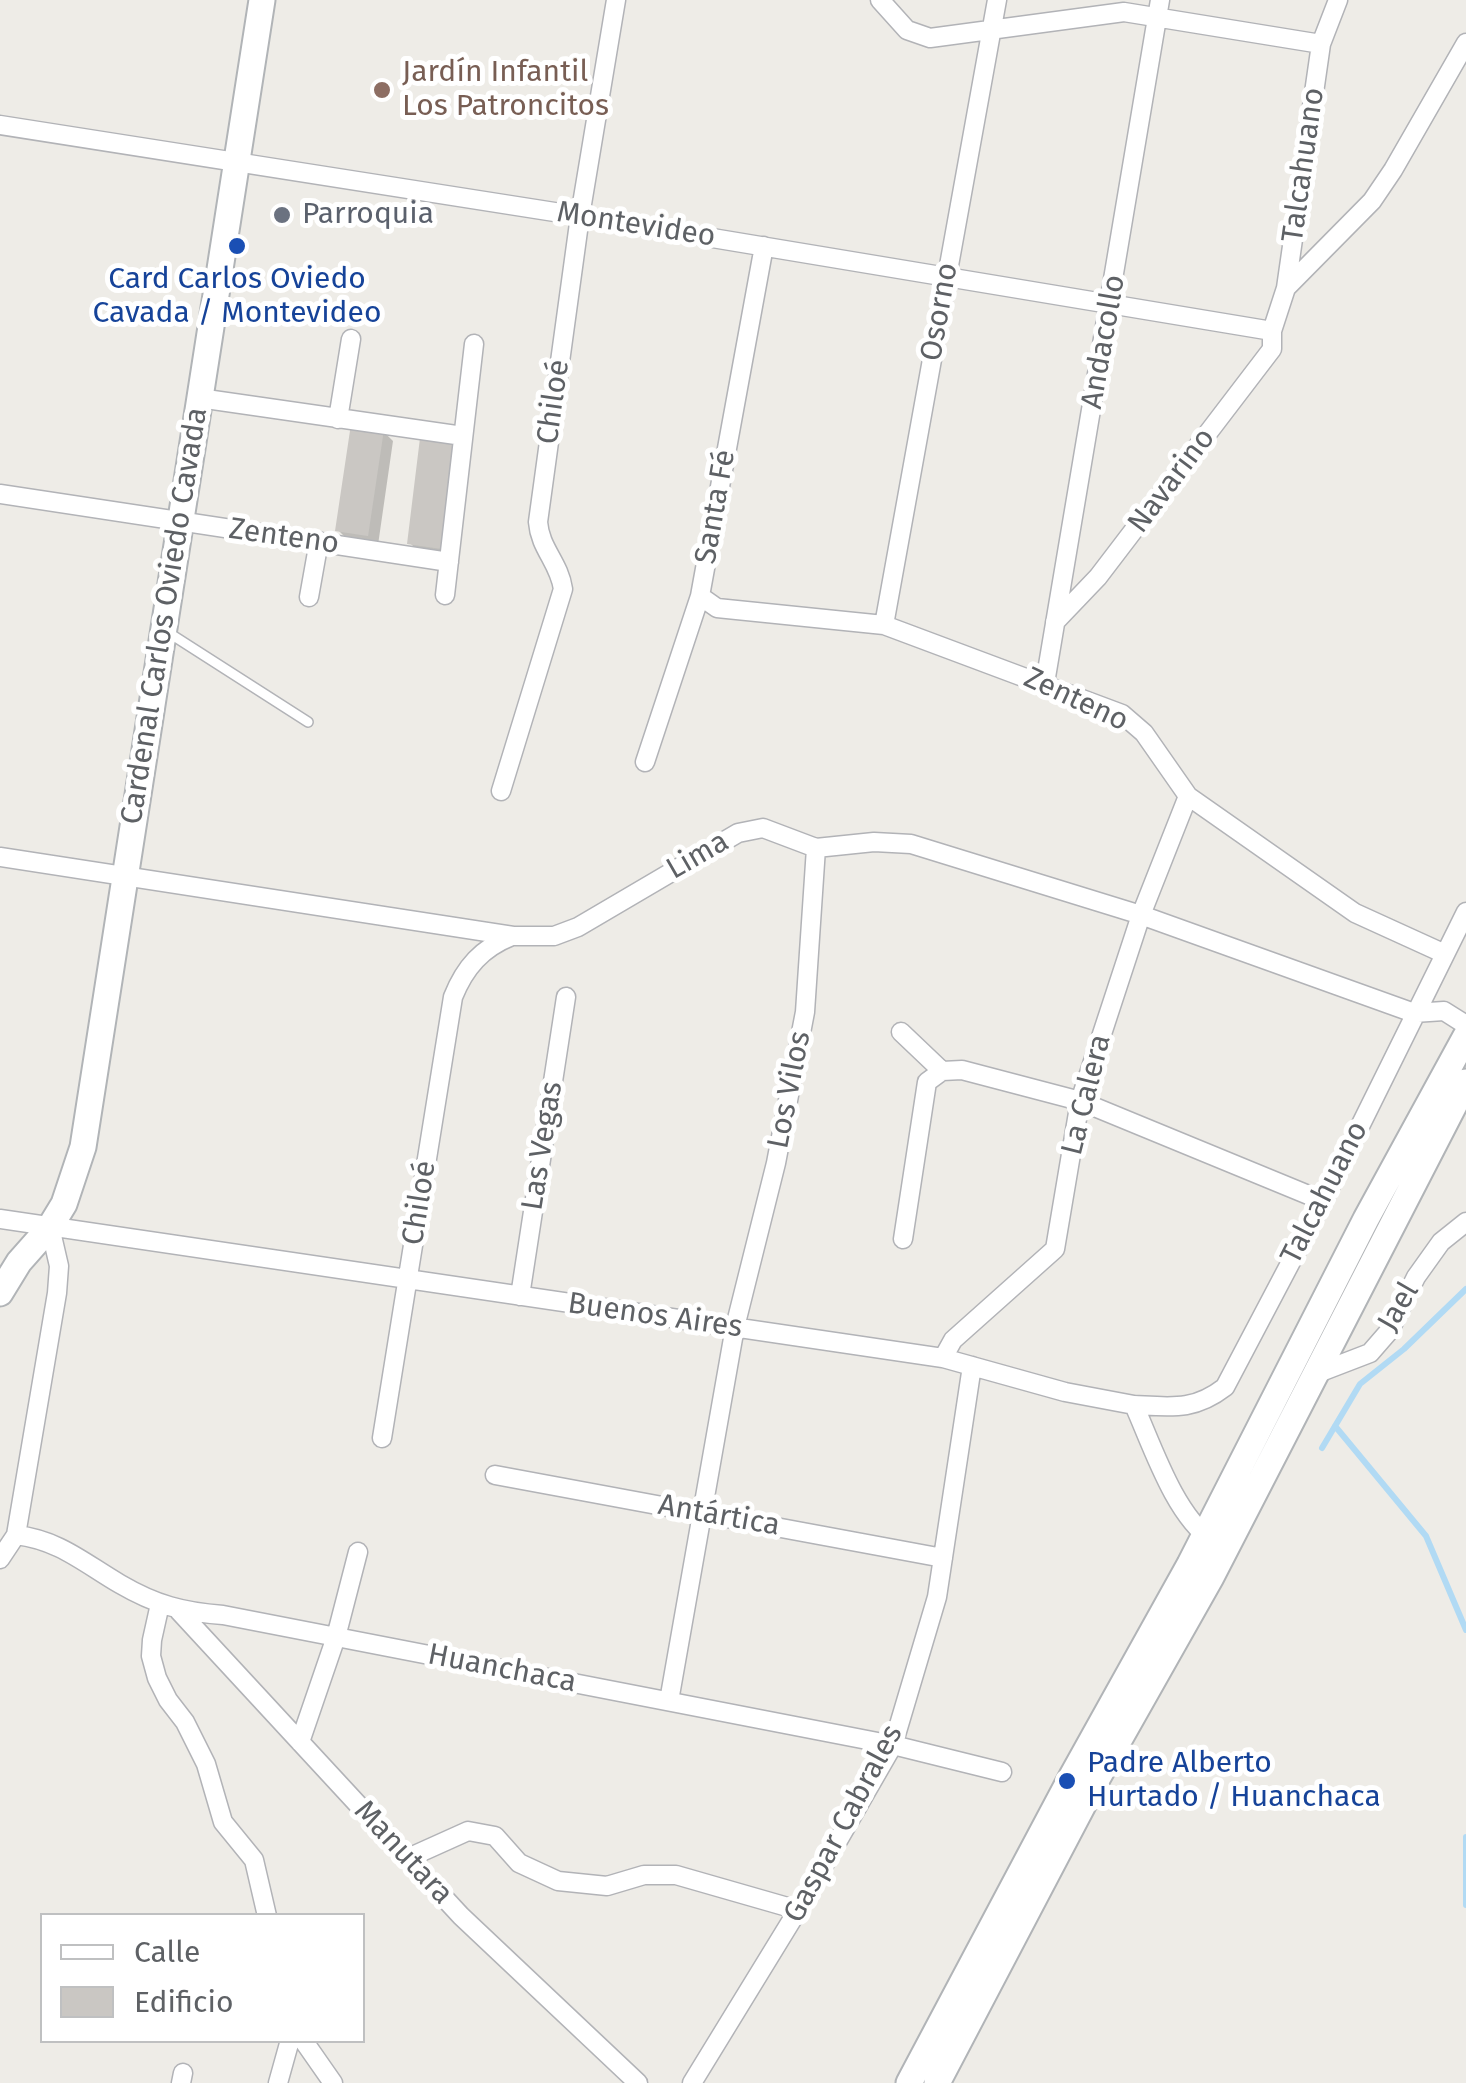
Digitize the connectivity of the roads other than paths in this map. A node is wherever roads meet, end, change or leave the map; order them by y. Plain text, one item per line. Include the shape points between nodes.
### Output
1 (262, 0) edge
2 (616, 0) edge
3 (880, 0) edge
4 (997, 0) edge
5 (1338, 0) edge
6 (1159, 9) edge
7 (992, 30) junction
8 (1466, 43) edge
9 (1321, 44) junction
10 (0, 124) edge
11 (236, 162) junction
12 (580, 216) junction
13 (764, 246) junction
14 (946, 277) junction
15 (1286, 288) junction
16 (1111, 304) junction
17 (1272, 331) junction
18 (350, 338) dead end
19 (474, 344) dead end
20 (199, 398) junction
21 (338, 419) junction
22 (463, 436) junction
23 (0, 494) edge
24 (179, 522) junction
25 (319, 541) junction
26 (448, 562) junction
27 (445, 594) dead end
28 (700, 596) junction
29 (309, 597) dead end
30 (1056, 622) junction
31 (884, 625) junction
32 (162, 629) junction
33 (1045, 683) junction
34 (308, 722) dead end
35 (645, 762) dead end
36 (500, 791) dead end
37 (1188, 796) junction
38 (816, 848) junction
39 (0, 858) edge
40 (124, 876) junction
41 (1466, 912) edge
42 (1141, 914) junction
43 (513, 936) junction
44 (1446, 954) junction
45 (1431, 986) junction
46 (566, 997) dead end
47 (1444, 1011) junction
48 (1414, 1013) junction
49 (1466, 1025) edge
50 (901, 1032) dead end
51 (1466, 1036) edge
52 (942, 1071) junction
53 (1466, 1082) edge
54 (1080, 1101) junction
55 (1323, 1202) junction
56 (0, 1219) edge
57 (1466, 1222) edge
58 (50, 1226) junction
59 (903, 1239) dead end
60 (408, 1279) junction
61 (0, 1293) edge
62 (520, 1296) junction
63 (734, 1327) junction
64 (943, 1358) junction
65 (972, 1366) junction
66 (1318, 1373) junction
67 (1134, 1406) junction
68 (382, 1438) dead end
69 (496, 1475) dead end
70 (704, 1513) junction
71 (16, 1535) junction
72 (1215, 1542) junction
73 (358, 1552) dead end
74 (943, 1558) junction
75 (0, 1559) edge
76 (160, 1604) junction
77 (179, 1612) junction
78 (336, 1637) junction
79 (669, 1701) junction
80 (300, 1742) junction
81 (894, 1745) junction
82 (1002, 1772) dead end
83 (408, 1858) junction
84 (798, 1910) junction
85 (266, 1913) edge
86 (289, 2043) edge
87 (305, 2043) edge
88 (278, 2083) edge
89 (333, 2083) edge
90 (638, 2083) edge
91 (692, 2083) edge
92 (909, 2083) edge
93 (937, 2083) edge

1 - 11 main road, Cardenal Carlos Oviedo Cavada
2 - 12 street, Chiloé
3 - 7 street via 907,30 930,38
4 - 7 street, Osorno
5 - 9 street, Talcahuano
6 - 7 street
6 - 9 street
6 - 16 street, Andacollo
7 - 14 street, Osorno
8 - 15 street via 1372,201
9 - 15 street, Talcahuano
10 - 11 street, Montevideo
11 - 12 street, Montevideo
11 - 20 main road, Cardenal Carlos Oviedo Cavada
12 - 13 street, Montevideo
12 - 36 street, Chiloé via 538,522 539,540 563,589
13 - 14 street, Montevideo
13 - 28 street, Santa Fé
14 - 16 street, Montevideo
14 - 31 street, Osorno
15 - 17 street, Talcahuano
16 - 17 street, Montevideo
16 - 30 street, Andacollo
17 - 30 street, Navarino via 1268,356
18 - 21 street
19 - 22 street
20 - 21 street
20 - 24 main road, Cardenal Carlos Oviedo Cavada
21 - 22 street
22 - 26 street
23 - 24 street, Zenteno
24 - 25 street, Zenteno
24 - 32 main road, Cardenal Carlos Oviedo Cavada
25 - 26 street, Zenteno
25 - 29 street
26 - 27 street
28 - 31 street, Zenteno via 717,608
28 - 35 street, Santa Fé
30 - 33 street, Andacollo
31 - 33 street, Zenteno
32 - 34 lane
32 - 40 main road, Cardenal Carlos Oviedo Cavada
33 - 37 street, Zenteno via 1122,714 1144,733
37 - 42 street, La Calera
37 - 44 street, Zenteno via 1355,913
38 - 42 street, Lima via 910,844
38 - 43 street, Lima via 763,828 738,833 578,927 554,936
38 - 63 street, Los Vilos via 805,1012
39 - 40 street, Lima
40 - 43 street, Lima
40 - 58 main road, Cardenal Carlos Oviedo Cavada via 83,1147 76,1178
41 - 44 street, Talcahuano
42 - 48 street, Lima
42 - 54 street, La Calera
43 - 60 street, Chiloé via 480,954 453,997
44 - 45 street, Talcahuano
45 - 47 street
45 - 48 street, Talcahuano
46 - 62 street, Las Vegas
47 - 48 street, Lima
47 - 49 street
48 - 55 street, Talcahuano
50 - 52 street
51 - 72 main road via 1366,1219
52 - 54 street via 962,1070
52 - 59 street via 927,1082
53 - 66 main road
54 - 55 street
54 - 64 street, La Calera via 1055,1250 953,1340
55 - 67 street, Talcahuano via 1224,1386 1206,1401 1182,1407
56 - 58 street, Buenos Aires
57 - 66 street, Jael via 1432,1254 1370,1353
58 - 60 street, Buenos Aires
58 - 61 main road, Cardenal Carlos Oviedo Cavada
58 - 71 street via 57,1293
60 - 62 street, Buenos Aires
60 - 68 street, Chiloé
62 - 63 street, Buenos Aires
63 - 64 street, Buenos Aires
63 - 70 street, Los Vilos
64 - 65 street, Buenos Aires
65 - 67 street, Buenos Aires
65 - 74 street, Gaspar Cabrales
66 - 72 main road
67 - 72 street via 1194,1525
69 - 70 street, Antártica
70 - 74 street, Antártica
70 - 79 street, Los Vilos
71 - 75 street
71 - 76 street, Huanchaca via 68,1550
72 - 92 main road
72 - 93 main road
73 - 78 street
74 - 81 street, Gaspar Cabrales
76 - 77 street, Huanchaca
76 - 85 street via 151,1656 157,1678 206,1764 222,1822 254,1860
77 - 78 street, Huanchaca
77 - 80 street, Manutara
78 - 79 street, Huanchaca
78 - 80 street
79 - 81 street, Huanchaca
80 - 83 street, Manutara
81 - 82 street, Huanchaca
81 - 84 street, Gaspar Cabrales
83 - 84 street via 468,1831 495,1836 519,1863 558,1881 607,1886 644,1875 676,1875
83 - 90 street, Manutara
84 - 91 street, Gaspar Cabrales
86 - 88 street
87 - 89 street

